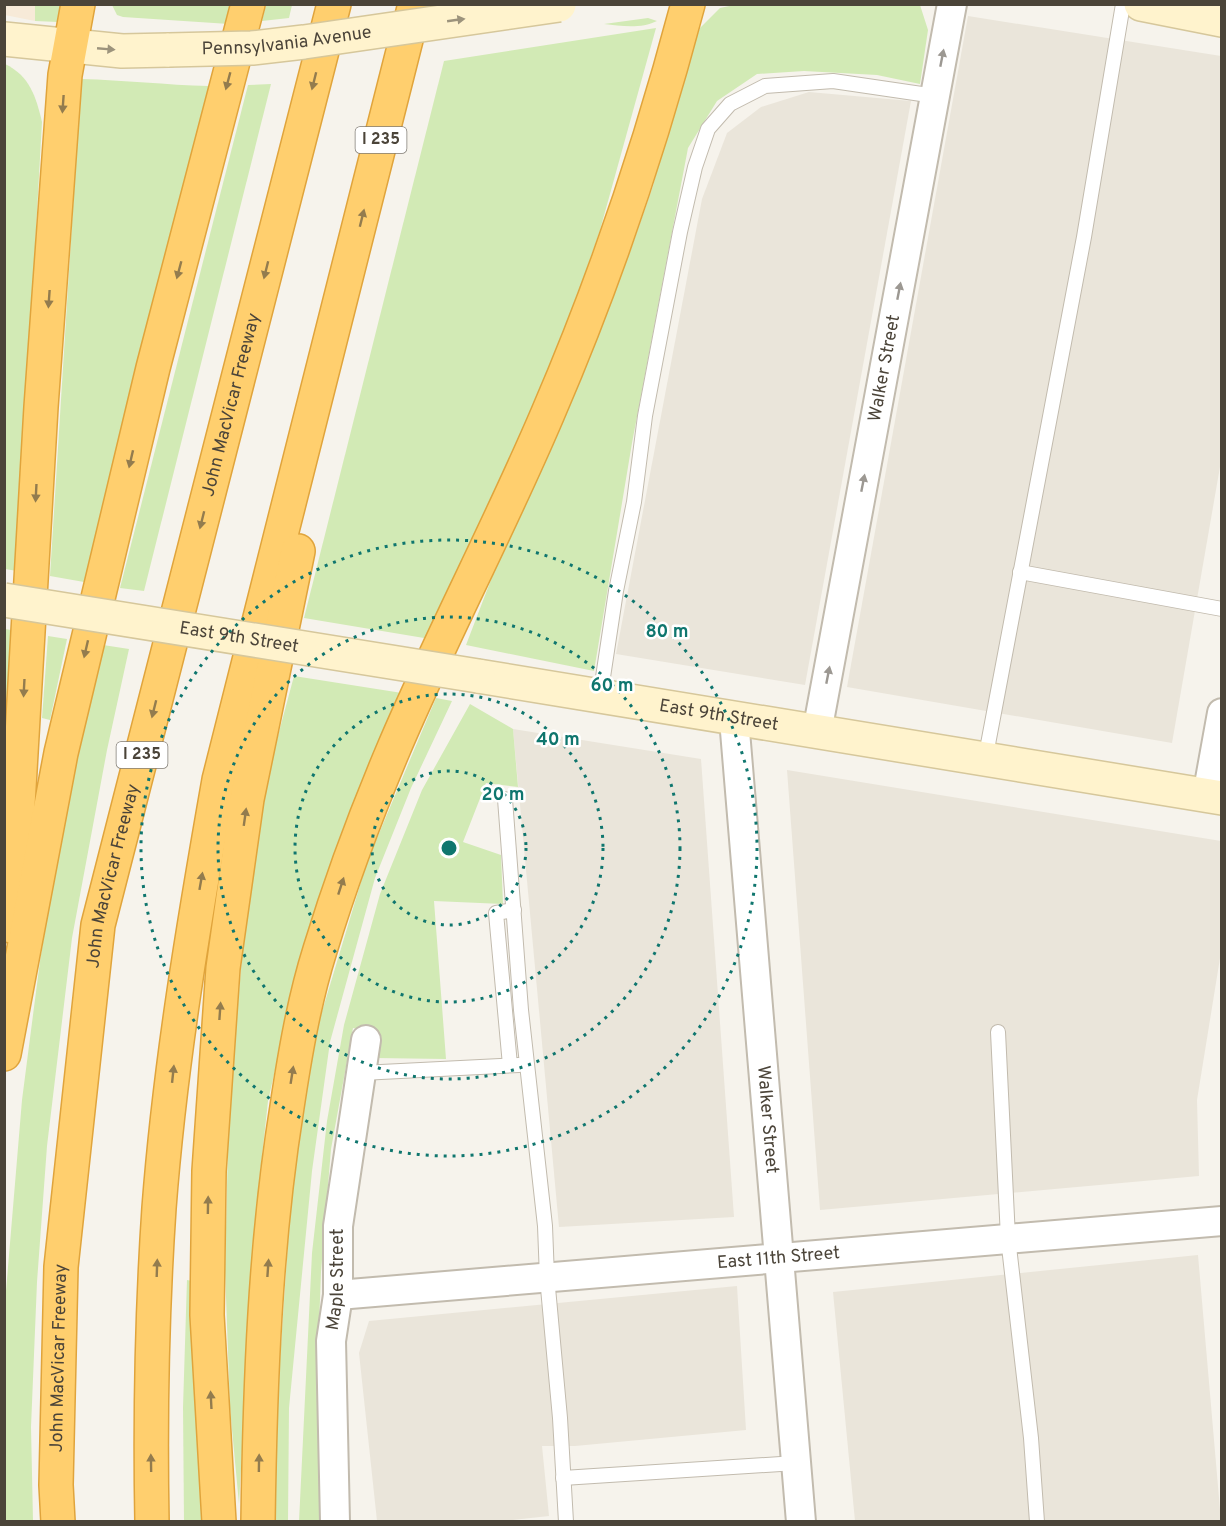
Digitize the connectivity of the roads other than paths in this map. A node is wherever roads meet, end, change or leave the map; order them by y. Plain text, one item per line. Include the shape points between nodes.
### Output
1 (78, 4) edge
2 (248, 4) edge
3 (334, 4) edge
4 (415, 4) edge
5 (688, 4) edge
6 (952, 4) edge
7 (1123, 4) edge
8 (1141, 4) edge
9 (563, 5) edge
10 (1221, 20) edge
11 (4, 39) edge
12 (70, 46) junction
13 (935, 96) junction
14 (348, 275) junction
15 (1020, 572) junction
16 (4, 600) edge
17 (1221, 609) edge
18 (600, 697) junction
19 (1221, 713) edge
20 (734, 719) junction
21 (817, 732) junction
22 (985, 760) junction
23 (1214, 797) edge
24 (505, 799) dead end
25 (514, 910) junction
26 (998, 1032) dead end
27 (4, 1033) edge
28 (366, 1041) dead end
29 (4, 1054) edge
30 (510, 1065) junction
31 (527, 1065) junction
32 (361, 1073) junction
33 (1221, 1221) edge
34 (1008, 1238) junction
35 (779, 1257) junction
36 (547, 1277) junction
37 (338, 1295) junction
38 (796, 1463) junction
39 (563, 1478) junction
40 (58, 1521) edge
41 (152, 1521) edge
42 (219, 1521) edge
43 (258, 1521) edge
44 (335, 1521) edge
45 (566, 1521) edge
46 (801, 1521) edge
47 (1036, 1521) edge

1 - 12 highway
2 -> 29 highway via 153,368 61,753
3 -> 40 highway, John MacVicar Freeway / I 235 via 98,924 61,1267
14 -> 4 highway, I 235
43 -> 5 highway via 268,1263 295,1052 318,955 353,849 396,744 585,327 623,221
13 -> 6 street, Walker Street
7 - 15 lane via 1084,237
8 - 10 street
12 -> 9 street, Pennsylvania Avenue, bridge via 122,51 202,51 293,43
11 - 12 street, Pennsylvania Avenue
12 -> 27 highway via 41,407
13 - 18 lane via 833,81 765,86 730,104 708,129 680,232 645,416
21 -> 13 street, Walker Street
41 -> 14 highway, I 235 via 150,1426 159,1208 175,1052 198,899 219,780
42 -> 14 highway via 207,1315 209,1171 223,968 248,799
15 - 17 lane
15 - 22 lane
16 - 18 street, East 9th Street, bridge
18 - 20 street, East 9th Street
19 - 23 street
20 - 21 street, East 9th Street
20 - 35 street, Walker Street
21 - 22 street, East 9th Street
22 - 23 street, East 9th Street
24 - 25 lane
25 - 30 lane via 496,913
25 - 31 lane
26 - 34 lane
28 - 32 street, Maple Street
30 - 31 lane
30 - 32 lane
31 - 36 lane
32 - 37 street, Maple Street via 338,1226
33 - 34 street, East 11th Street
34 - 35 street, East 11th Street
34 - 47 lane via 1031,1438
35 - 36 street, East 11th Street
35 - 38 street, Walker Street
36 - 37 street, East 11th Street
36 - 39 lane
37 - 44 street, Maple Street via 331,1341
38 - 39 lane
38 - 46 street, Walker Street
39 - 45 lane

